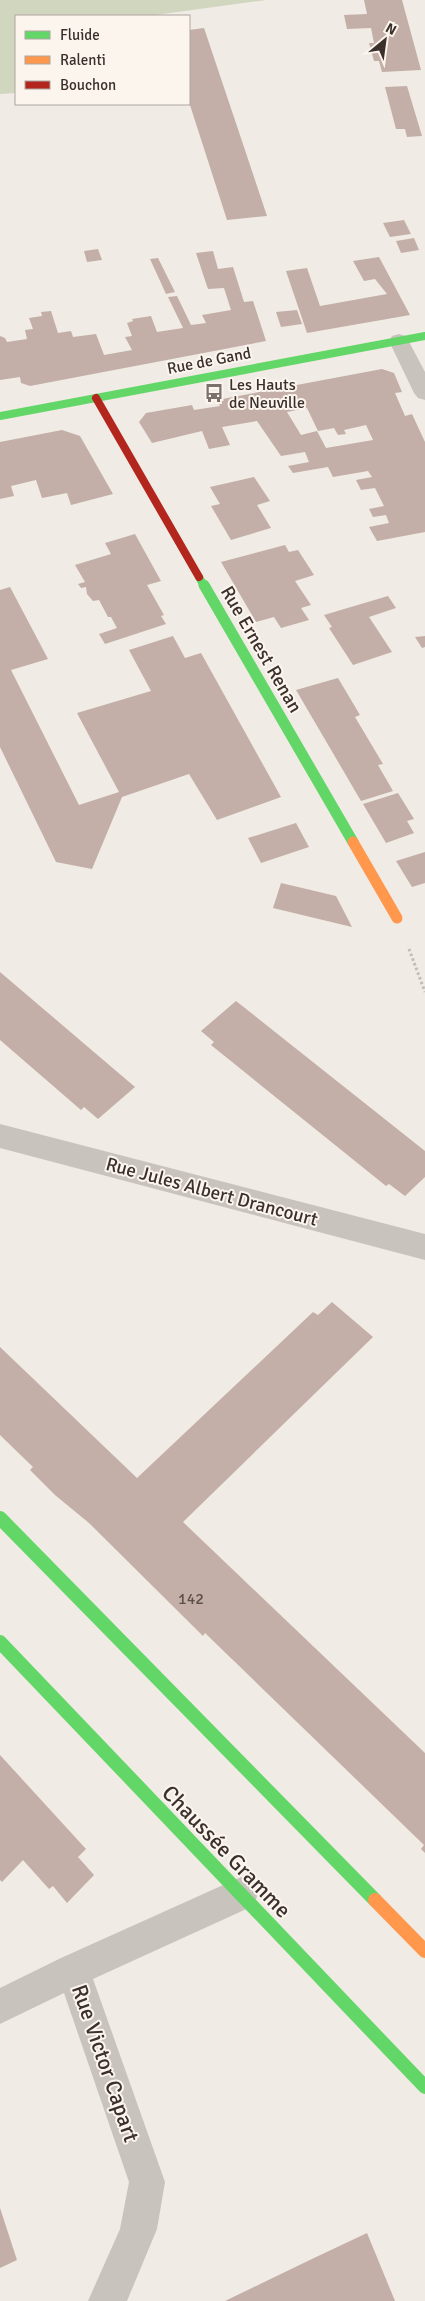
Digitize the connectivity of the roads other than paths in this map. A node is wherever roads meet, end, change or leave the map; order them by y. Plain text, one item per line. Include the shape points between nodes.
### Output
1 (425, 336) edge
2 (400, 341) junction
3 (425, 393) edge
4 (96, 398) junction
5 (0, 416) edge
6 (397, 918) road end
7 (0, 1136) edge
8 (425, 1247) edge
9 (0, 1518) edge
10 (0, 1642) edge
11 (240, 1894) junction
12 (425, 1951) edge
13 (74, 1970) junction
14 (0, 2007) edge
15 (425, 2087) edge
16 (107, 2301) edge

1 - 2 main road, Rue de Gand
2 - 3 street
2 - 4 main road, Rue de Gand
4 - 5 main road, Rue de Gand
4 - 6 main road, Rue Ernest Renan
7 - 8 street, Rue Jules Albert Drancourt
9 - 12 main road
10 - 11 main road, Chaussée Gramme
11 - 13 street, Rue Victor Capart
11 - 15 main road, Chaussée Gramme
13 - 14 street
13 - 16 street, Rue Victor Capart via 147,2182 146,2205 137,2235

